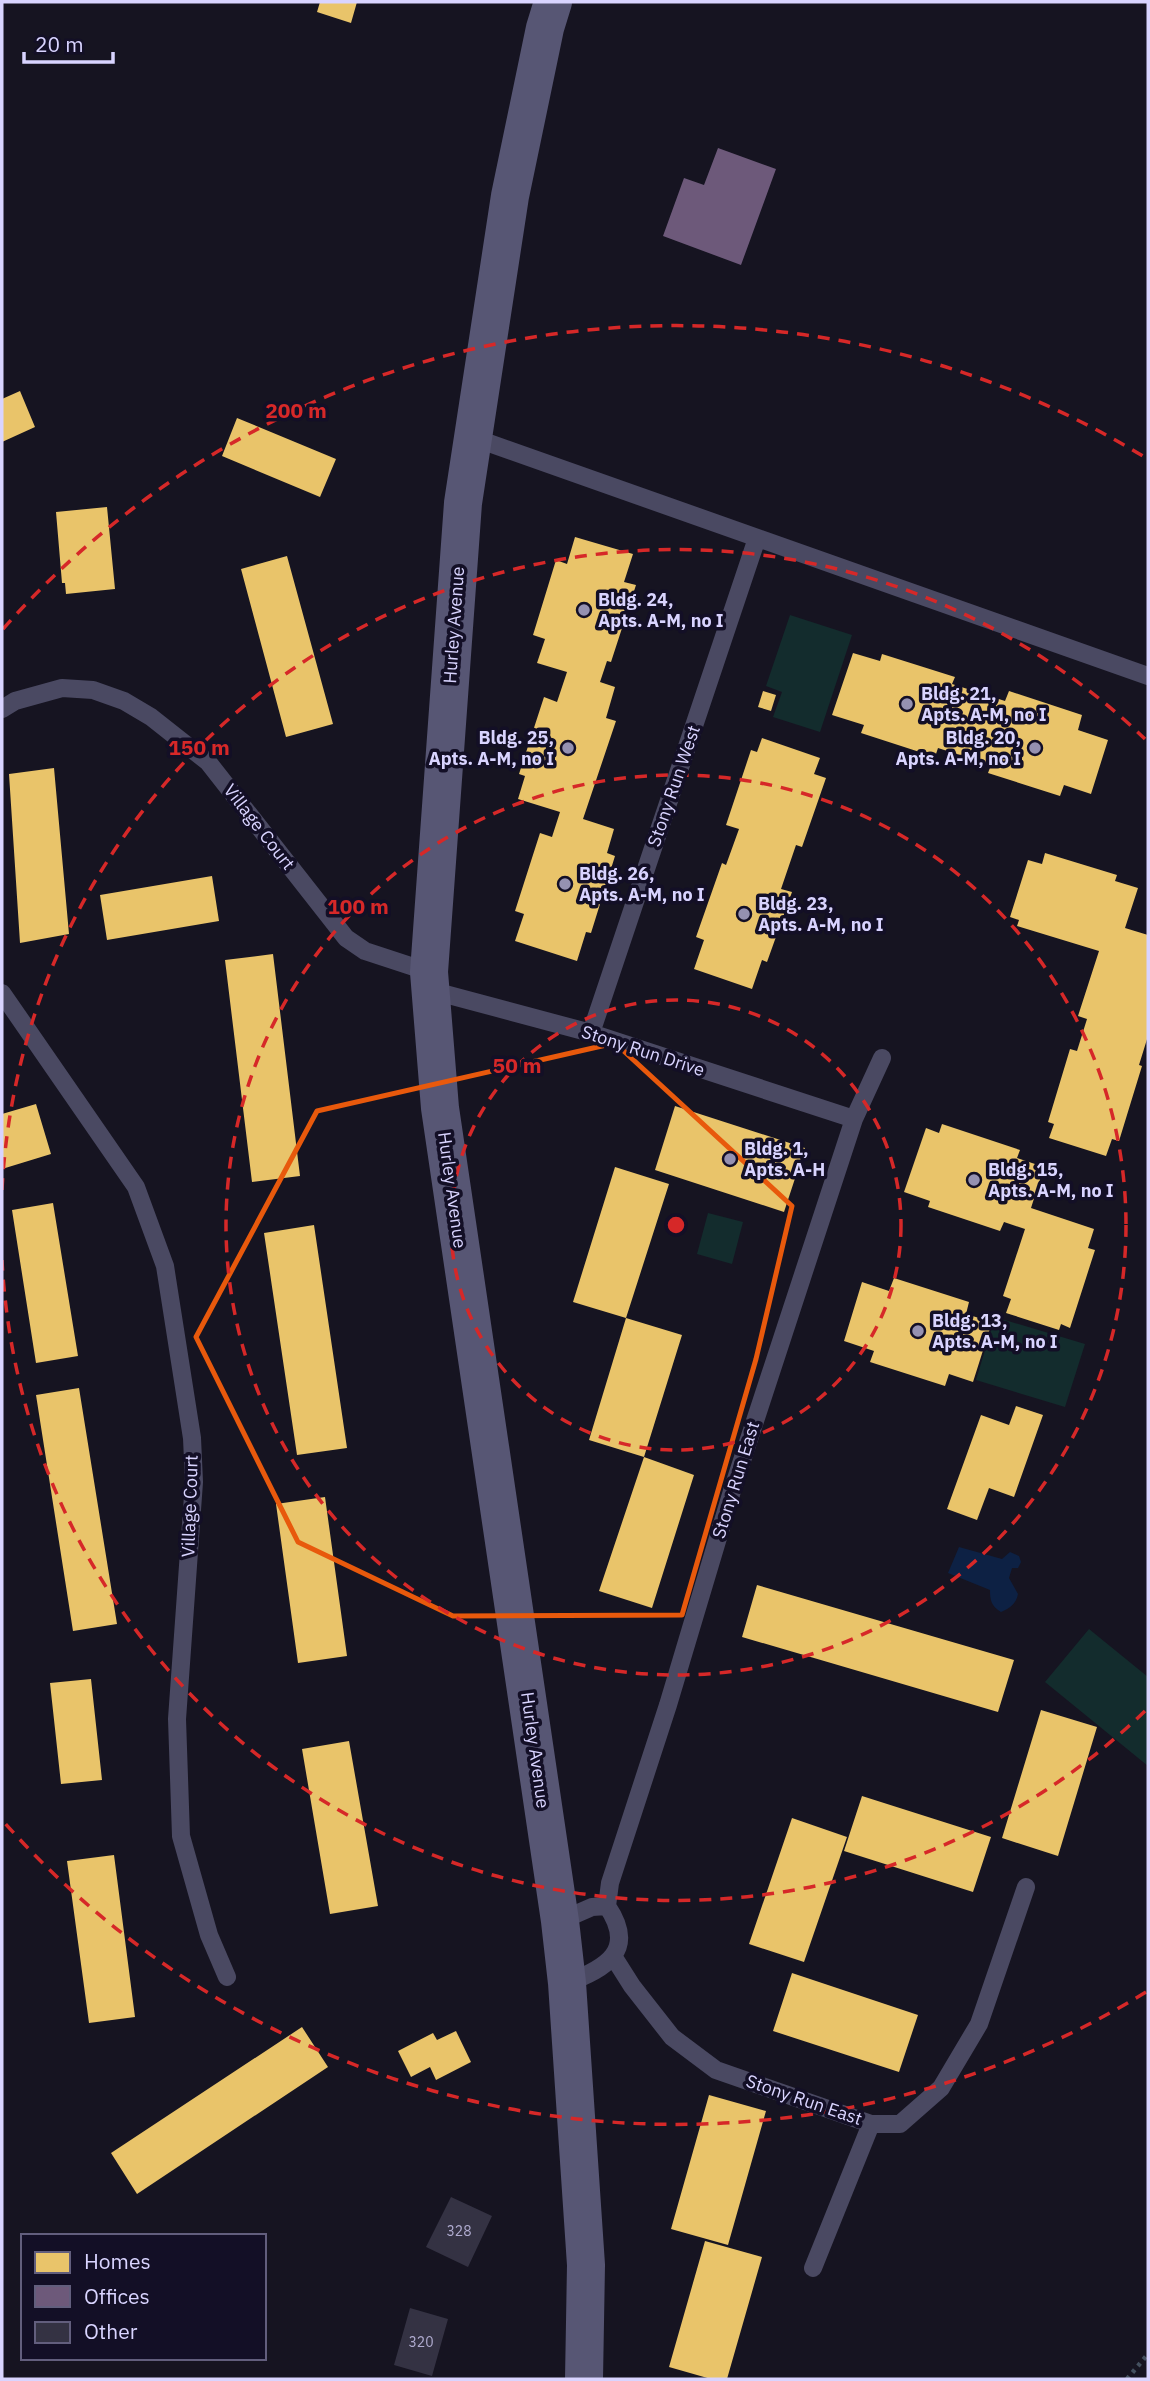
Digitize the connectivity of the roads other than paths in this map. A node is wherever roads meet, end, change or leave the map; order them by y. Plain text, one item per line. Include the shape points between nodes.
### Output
1 (553, 2) edge
2 (472, 437) junction
3 (757, 538) junction
4 (1148, 676) edge
5 (2, 709) edge
6 (429, 981) junction
7 (2, 993) edge
8 (591, 1033) junction
9 (881, 1058) dead end
10 (854, 1119) junction
11 (1026, 1887) dead end
12 (607, 1906) junction
13 (561, 1922) junction
14 (613, 1956) junction
15 (227, 1977) dead end
16 (567, 1983) junction
17 (871, 2124) junction
18 (813, 2268) dead end
19 (584, 2379) edge

1 - 2 street, Hurley Avenue via 510,196
2 - 3 lane
2 - 6 street, Hurley Avenue via 463,503
3 - 4 lane
3 - 8 lane, Stony Run West
5 - 6 lane, Village Court via 62,688 93,690 151,717 208,762 346,938
6 - 8 lane, Stony Run Drive
6 - 13 street, Hurley Avenue via 440,1108
7 - 15 lane, Village Court via 136,1187 165,1266 192,1438 194,1482 177,1718 181,1836 209,1935
8 - 10 lane, Stony Run Drive
9 - 10 lane, Stony Run East
10 - 12 lane, Stony Run East via 732,1491 610,1883
11 - 17 lane, Stony Run East via 979,2024 941,2088 900,2124
12 - 13 lane via 592,1907
12 - 14 lane via 618,1923 620,1938
13 - 16 street, Hurley Avenue
14 - 16 lane via 594,1973
14 - 17 lane, Stony Run East via 672,2037 716,2070
16 - 19 street, Hurley Avenue via 586,2265
17 - 18 lane

